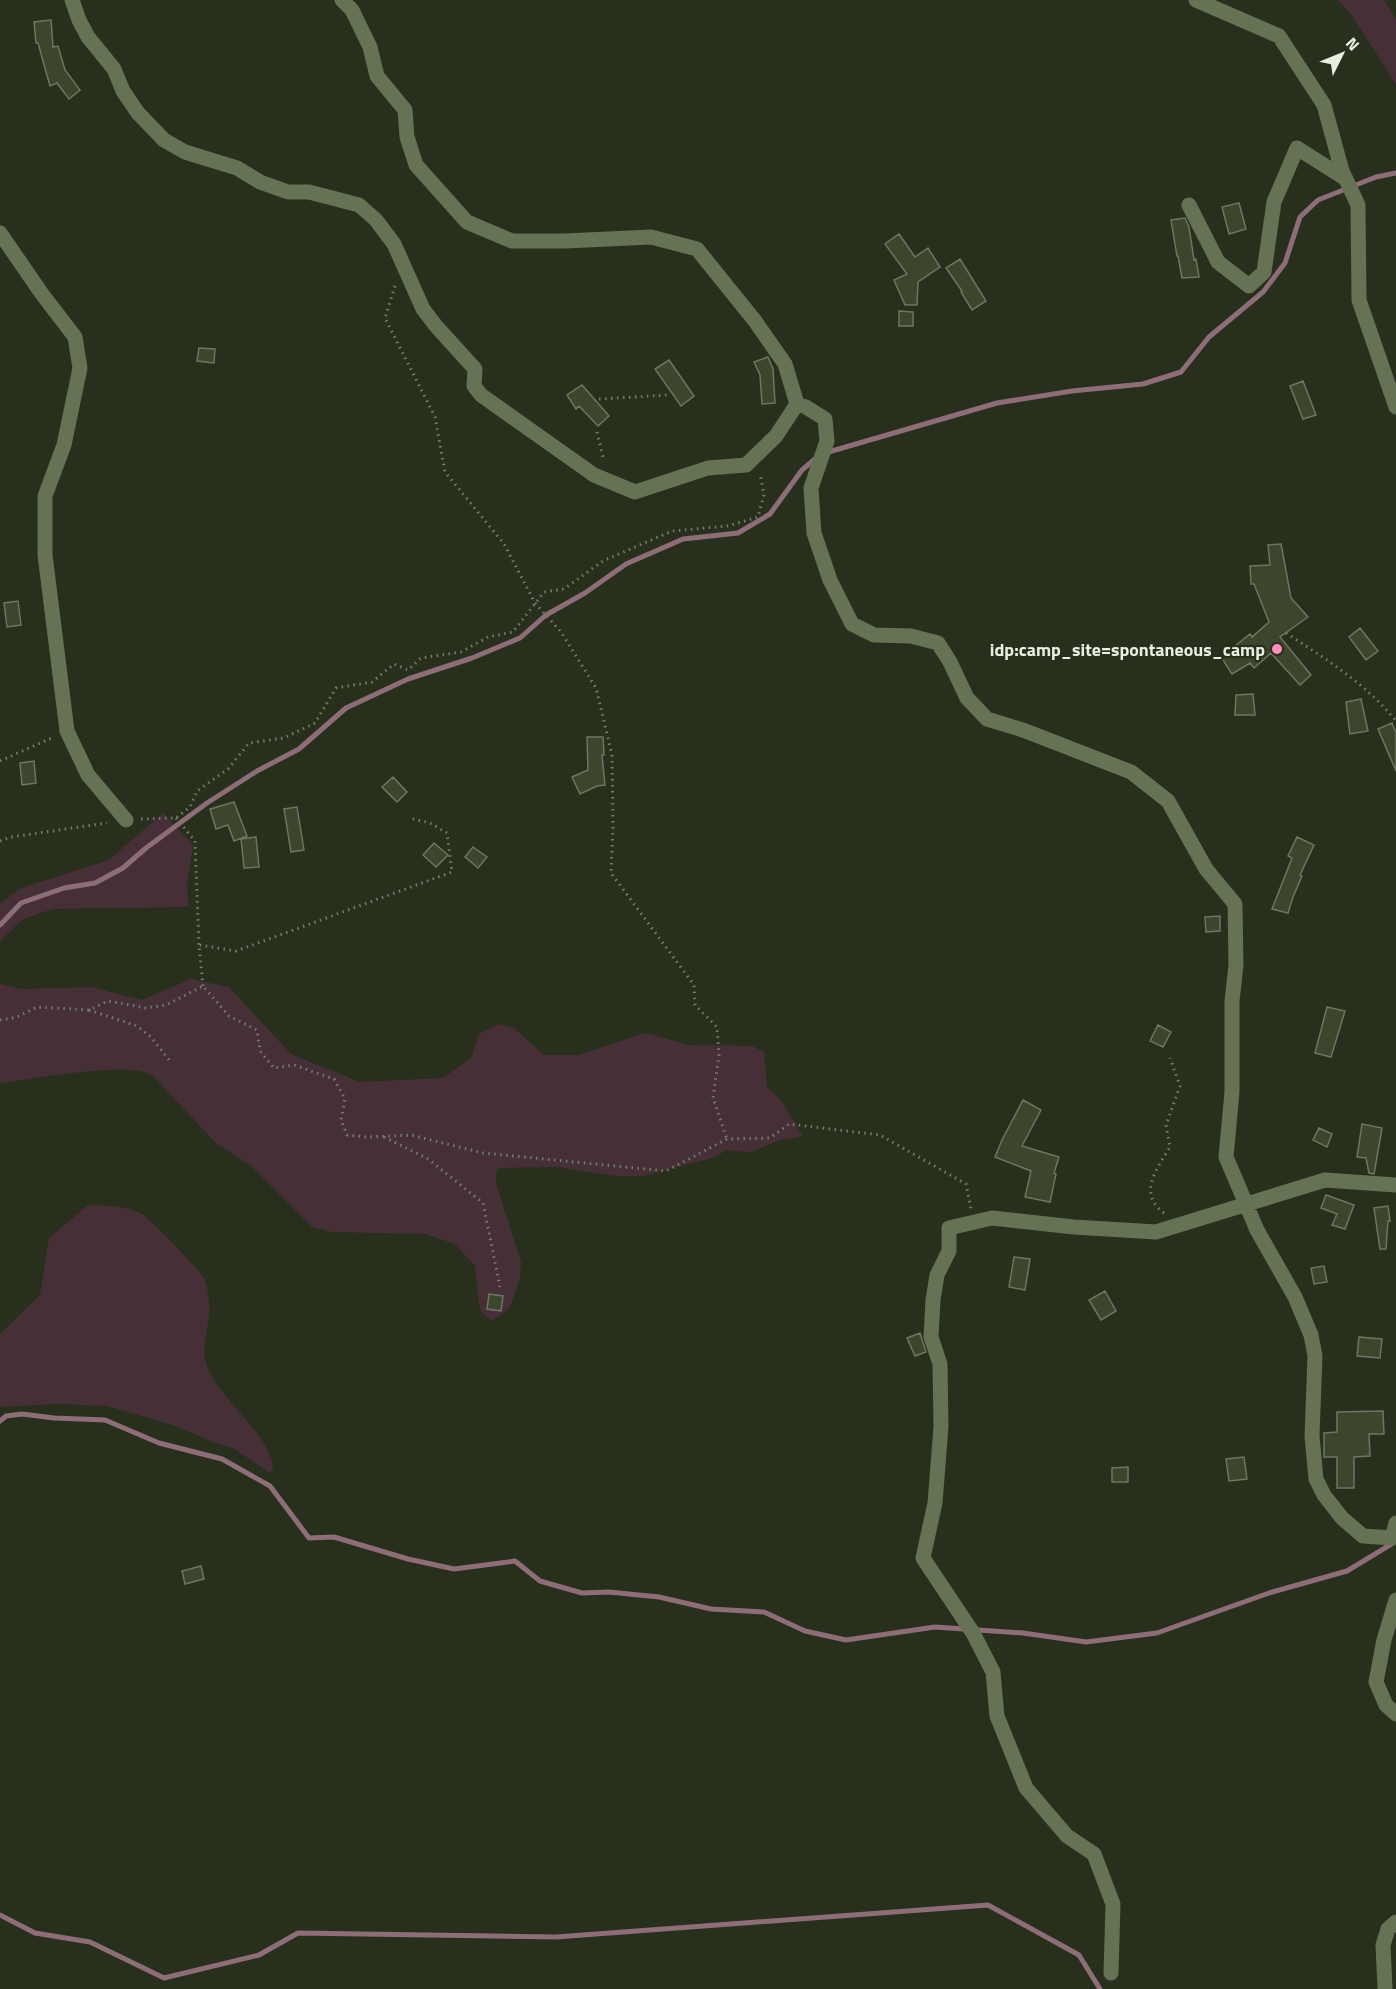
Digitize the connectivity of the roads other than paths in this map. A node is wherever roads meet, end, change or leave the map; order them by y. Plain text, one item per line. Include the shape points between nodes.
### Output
1 (72, 0) edge
2 (342, 0) edge
3 (1196, 0) edge
4 (1346, 180) junction
5 (1189, 206) dead end
6 (0, 233) edge
7 (797, 404) junction
8 (1396, 408) edge
9 (126, 820) road end
10 (1396, 1185) edge
11 (1247, 1204) junction
12 (1396, 1523) edge
13 (1396, 1600) edge
14 (1396, 1714) edge
15 (1396, 1922) edge
16 (1111, 1973) dead end
17 (1385, 1989) edge

1 - 7 street via 88,37 114,69 123,91 164,140 288,192 309,192 359,206 376,220 403,261 423,309 475,369 474,386 481,395 594,475 635,492 708,468 746,465 776,436
2 - 7 street via 352,10 370,47 376,76 405,110 407,137 416,165 467,222 512,241 651,237 697,249 785,364
3 - 4 street via 1279,36 1324,105
4 - 5 street via 1297,148 1274,202 1264,272 1250,286 1218,262
4 - 8 street via 1358,205 1359,300
6 - 9 street via 75,337 80,368 64,445 45,496 45,555 67,731 88,775
7 - 11 street via 825,419 827,441 811,488 814,533 830,580 852,624 874,635 910,636 938,643 968,698 987,718 1131,772 1168,801 1206,869 1235,904 1232,1092 1226,1157
10 - 11 street via 1325,1179
11 - 12 street via 1311,1335 1315,1356 1312,1436 1316,1479 1342,1518 1363,1536 1392,1538
11 - 16 street via 1156,1232 992,1218 974,1222 949,1228 949,1251 937,1275 931,1337 940,1364 942,1427 935,1503 923,1558 973,1633 993,1672 998,1716 1026,1788 1067,1836 1094,1854 1113,1904
13 - 14 street via 1376,1682 1386,1705
15 - 17 street via 1388,1929 1383,1945

